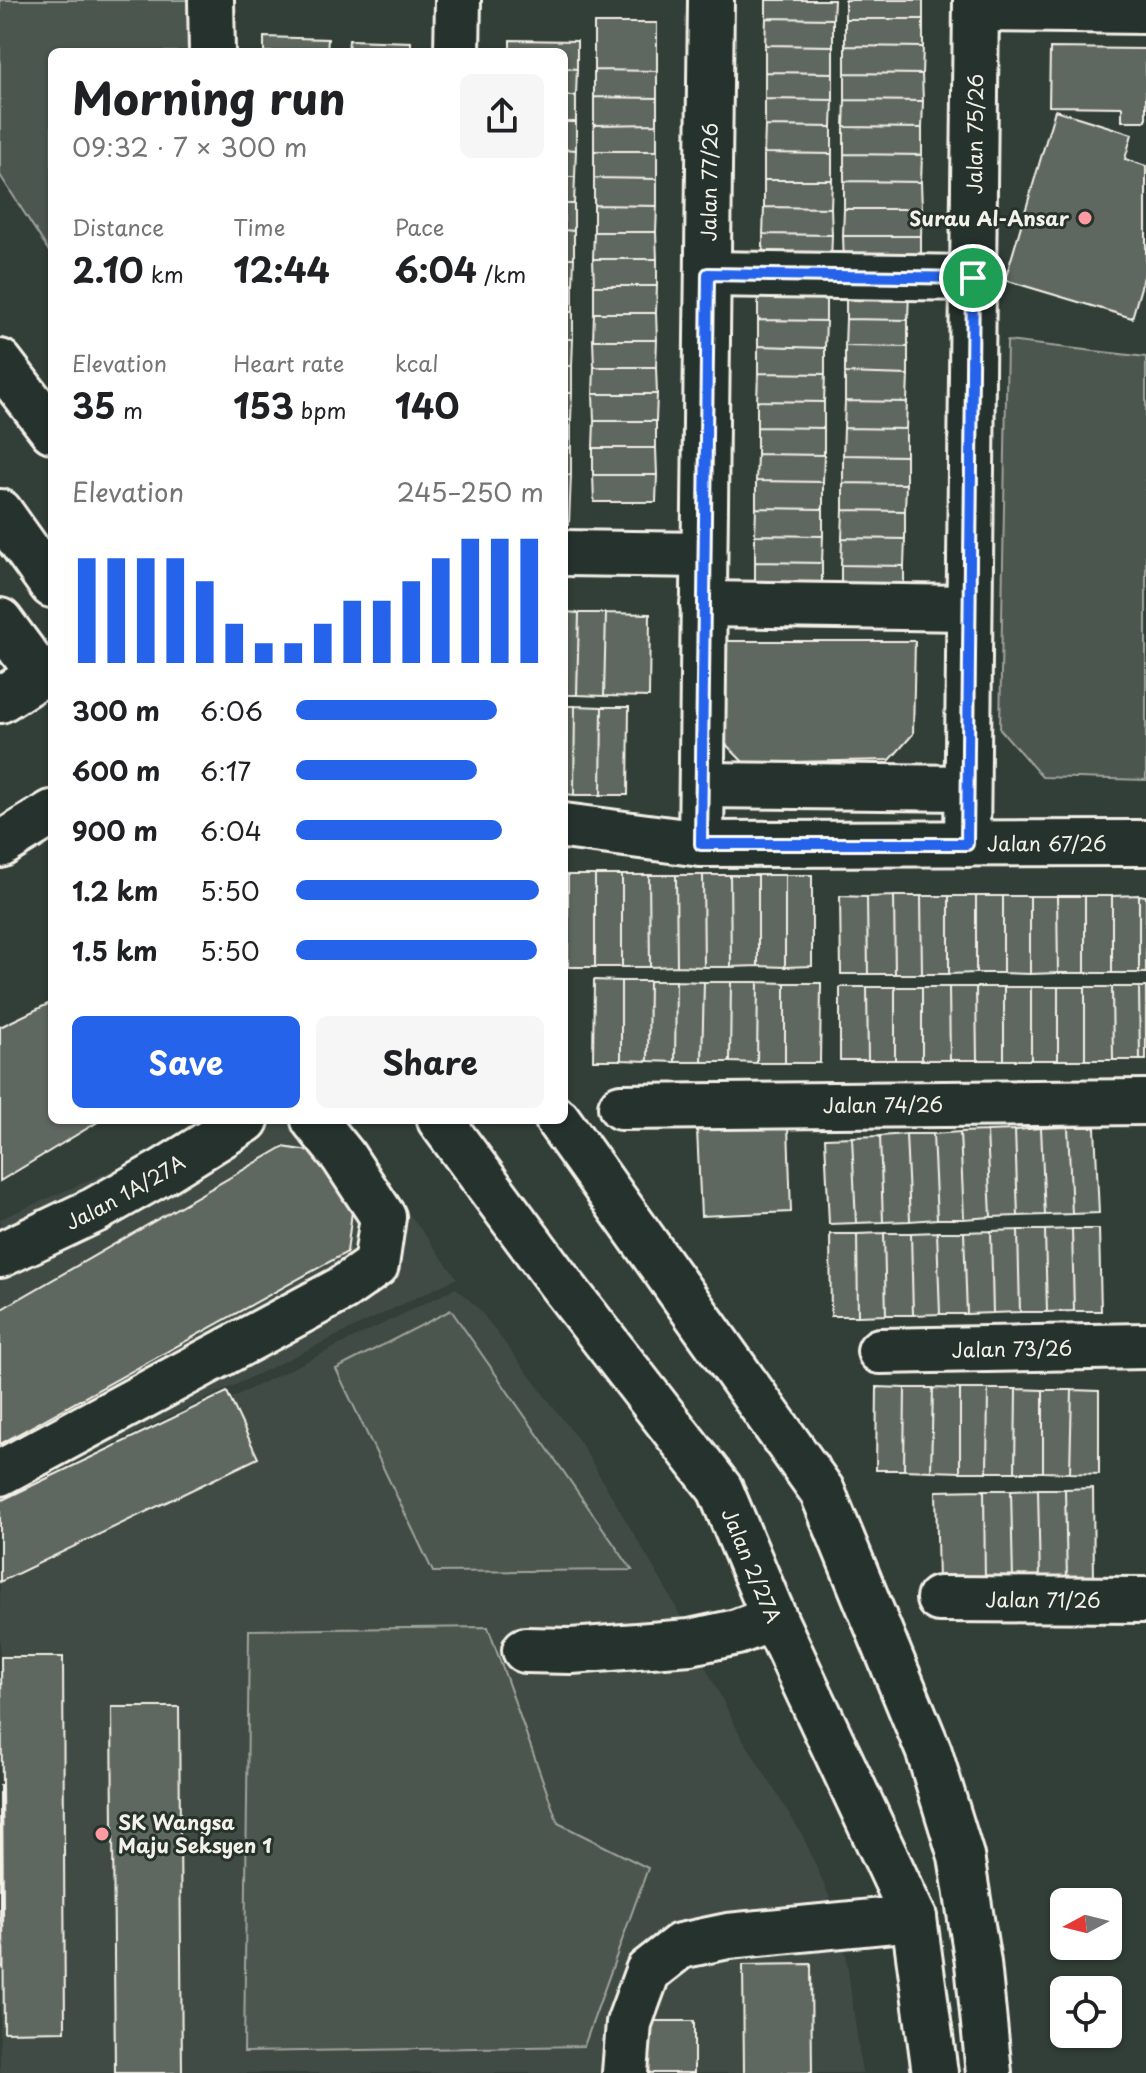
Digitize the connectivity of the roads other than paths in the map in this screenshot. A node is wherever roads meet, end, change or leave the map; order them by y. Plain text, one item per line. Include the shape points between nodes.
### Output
1 (211, 0) edge
2 (458, 0) edge
3 (711, 0) edge
4 (976, 4) edge
5 (1146, 11) edge
6 (212, 48) edge
7 (457, 48) edge
8 (708, 274) junction
9 (973, 278) junction
10 (0, 362) edge
11 (48, 425) edge
12 (0, 512) edge
13 (568, 553) edge
14 (704, 555) junction
15 (48, 579) edge
16 (703, 604) junction
17 (969, 608) junction
18 (0, 621) edge
19 (0, 700) edge
20 (702, 785) junction
21 (967, 788) junction
22 (48, 815) edge
23 (568, 827) edge
24 (1146, 843) edge
25 (701, 844) junction
26 (967, 844) junction
27 (0, 845) edge
28 (1146, 1102) edge
29 (621, 1107) dead end
30 (240, 1124) edge
31 (317, 1124) edge
32 (443, 1124) edge
33 (561, 1124) edge
34 (0, 1255) edge
35 (1146, 1346) edge
36 (880, 1351) dead end
37 (0, 1473) edge
38 (939, 1599) dead end
39 (1146, 1600) edge
40 (756, 1625) junction
41 (525, 1650) dead end
42 (914, 1918) junction
43 (625, 2073) edge
44 (935, 2073) edge
45 (989, 2073) edge

1 - 6 street
2 - 7 street
3 - 8 street, Jalan 77/26
4 - 5 street
4 - 9 street, Jalan 75/26
8 - 9 street
8 - 14 street, Jalan 77/26
9 - 17 street, Jalan 75/26
10 - 11 street
12 - 15 street
13 - 14 street
14 - 16 street, Jalan 77/26
16 - 17 street
16 - 20 street, Jalan 77/26
17 - 21 street, Jalan 75/26
18 - 19 street via 40,675
20 - 21 street
20 - 25 street, Jalan 77/26
21 - 26 street, Jalan 75/26
22 - 27 street
23 - 25 street, Jalan 67/26
24 - 26 street, Jalan 67/26
25 - 26 street, Jalan 67/26
28 - 29 street, Jalan 74/26
30 - 34 street, Jalan 1A/27A via 95,1210
31 - 37 street via 383,1217 376,1265 342,1289
32 - 40 street, Jalan 2/27A via 720,1489
33 - 45 street via 822,1491 929,1752 961,1856
35 - 36 street, Jalan 73/26
38 - 39 street, Jalan 71/26
40 - 41 street via 690,1642
40 - 42 street, Jalan 2/27A
42 - 43 street via 728,1936 680,1946 648,1971 629,2023
42 - 44 street, Jalan 2/27A

